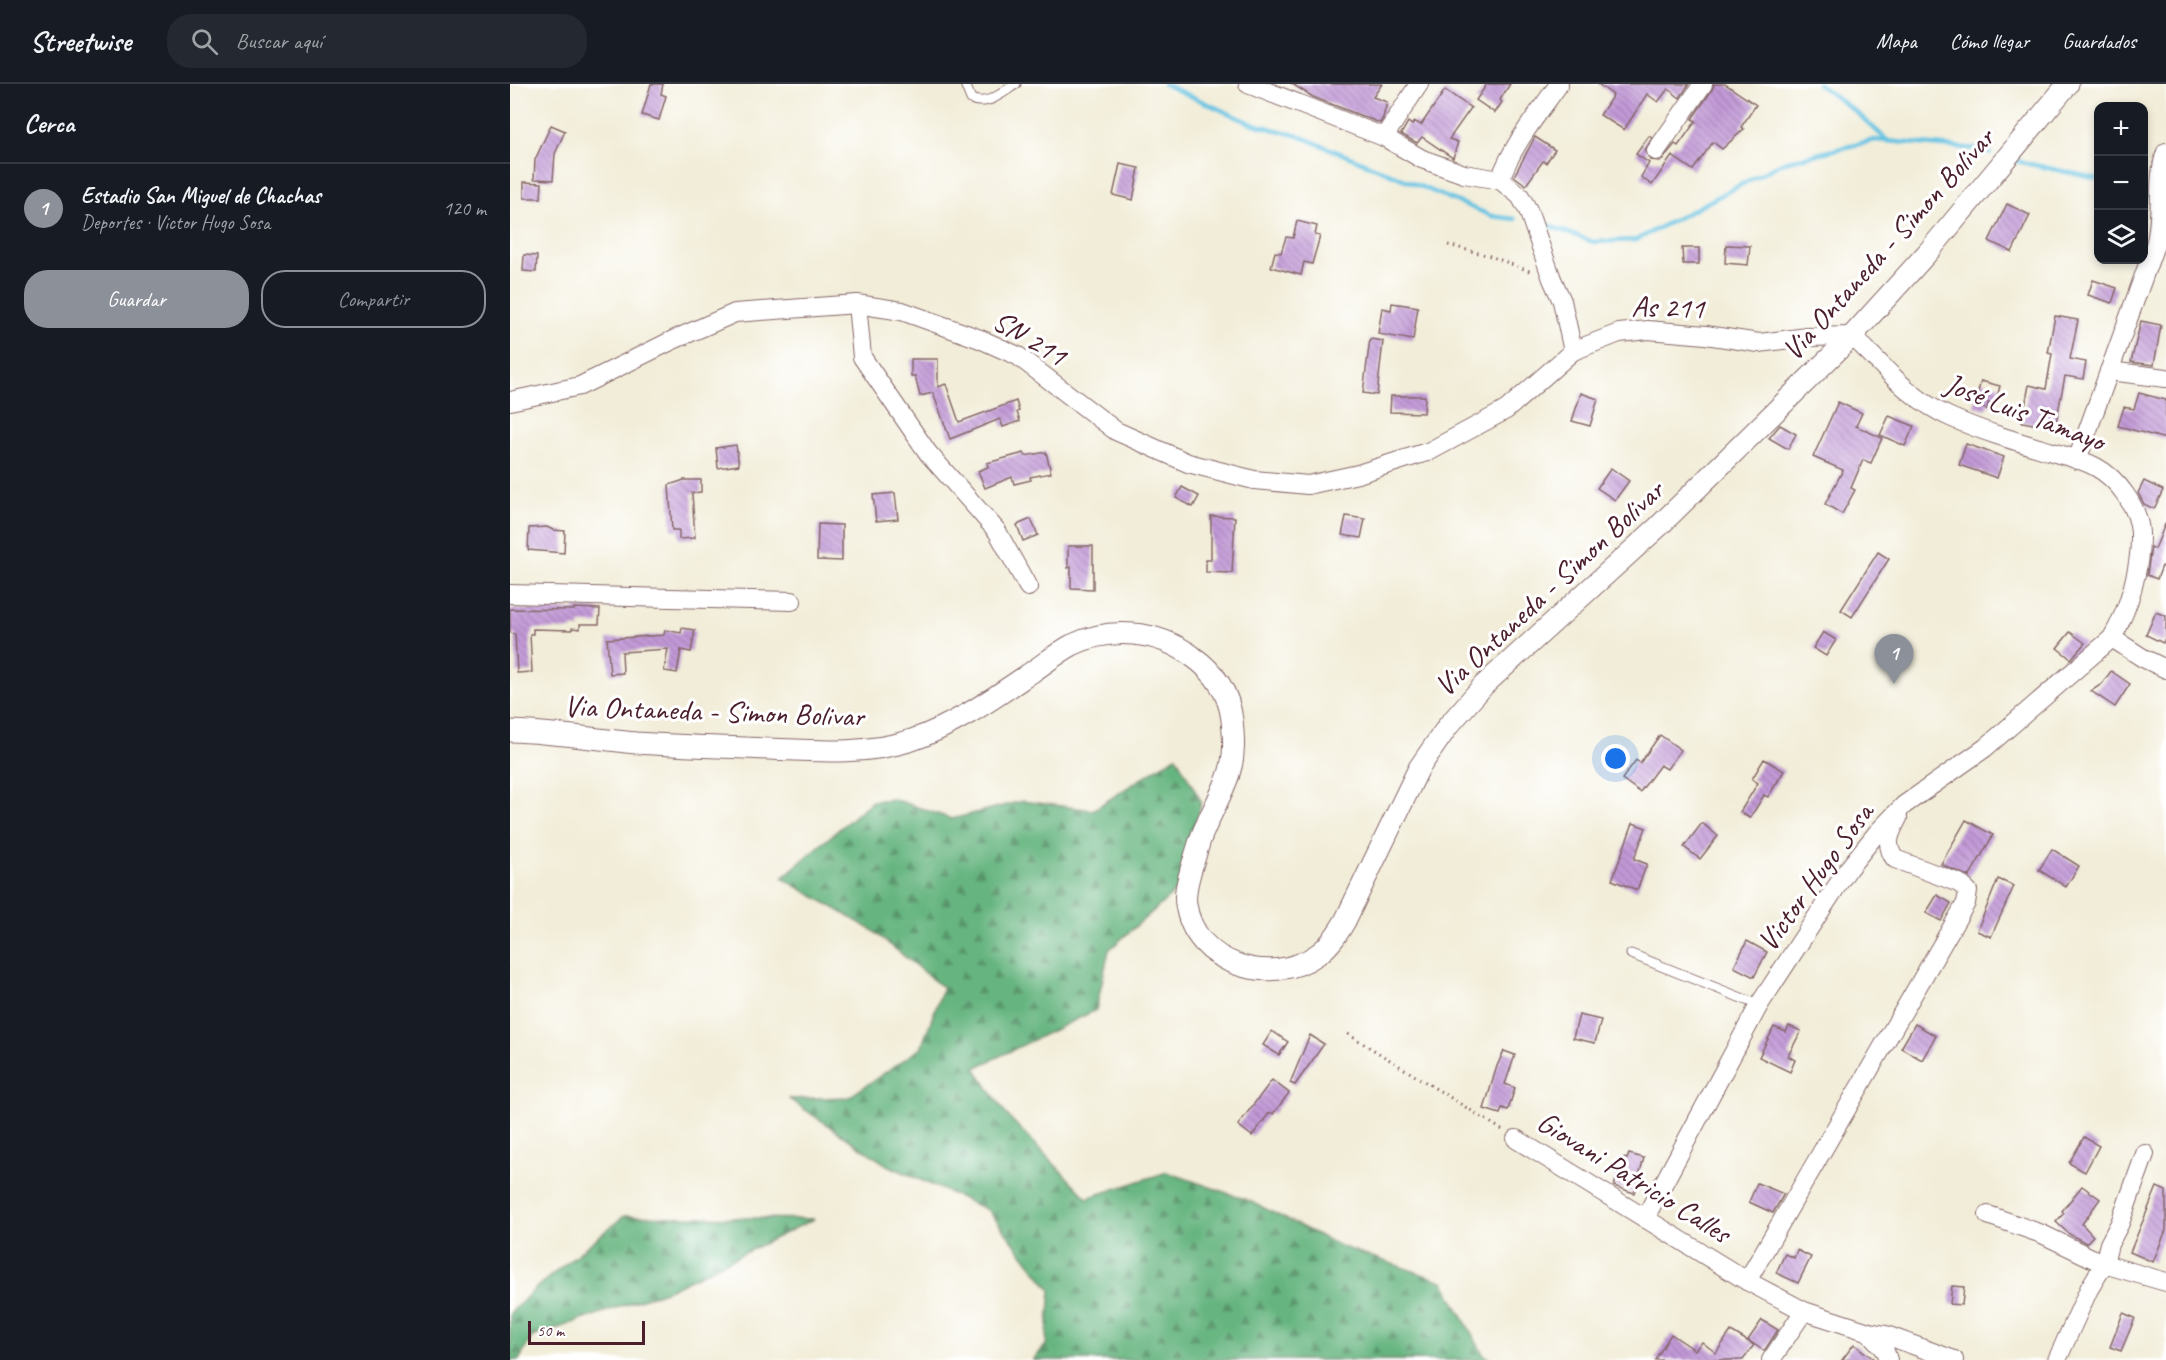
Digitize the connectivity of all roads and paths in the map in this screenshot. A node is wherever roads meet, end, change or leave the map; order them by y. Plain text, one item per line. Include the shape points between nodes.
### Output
1 (965, 84) edge
2 (1017, 84) edge
3 (1248, 84) edge
4 (1419, 84) edge
5 (1559, 84) edge
6 (1703, 84) edge
7 (2068, 84) edge
8 (1384, 137) junction
9 (1656, 151) dead end
10 (2166, 152) edge
11 (1500, 180) junction
12 (1448, 245) dead end
13 (1537, 274) dead end
14 (857, 304) junction
15 (1852, 336) junction
16 (1573, 351) junction
17 (2109, 371) junction
18 (2166, 378) edge
19 (510, 401) edge
20 (1506, 410) joint
21 (2077, 460) junction
22 (1028, 587) dead end
23 (510, 594) edge
24 (792, 601) dead end
25 (2112, 638) junction
26 (2166, 669) edge
27 (510, 731) edge
28 (1904, 805) junction
29 (1631, 954) dead end
30 (1759, 1005) junction
31 (1348, 1034) dead end
32 (1516, 1138) joint
33 (2145, 1154) dead end
34 (1988, 1215) dead end
35 (1646, 1218) junction
36 (2104, 1264) junction
37 (1747, 1281) junction
38 (2166, 1282) edge
39 (1804, 1311) junction
40 (1869, 1332) junction
41 (1771, 1360) edge
42 (1888, 1360) edge
43 (1954, 1360) edge
44 (2057, 1360) edge

1 - 2 lane via 971,99 981,102
3 - 8 street
4 - 8 street
5 - 11 street via 1517,144
6 - 9 street
7 - 15 street, Via Ontaneda - Simon Bolivar via 1929,251
8 - 11 street via 1422,159 1464,174
10 - 17 street via 2161,166 2160,230
11 - 16 street via 1520,196 1528,210 1562,301
12 - 13 path
14 - 19 street, SN 211 via 735,313 580,386
14 - 20 street, SN 211 via 902,311 980,339 1018,356 1116,431 1188,463 1254,480 1308,485 1358,474 1430,451
14 - 22 street via 862,357 928,453 997,531
15 - 16 street, As 211 via 1759,343 1648,330 1619,333
15 - 21 street, José Luis Tamayo via 1920,401 1990,433
15 - 27 street, Via Ontaneda - Simon Bolivar via 1658,527 1484,685 1448,726 1419,768 1334,939 1319,954 1285,968 1255,969 1225,959 1212,952 1190,922 1186,885 1200,839 1229,773 1234,747 1229,704 1219,682 1192,656 1166,640 1144,634 1107,635 1072,645 985,704 938,729 889,746 791,750 638,743
16 - 20 street, As 211
17 - 18 street
17 - 21 street
21 - 25 street, José Luis Tamayo via 2114,480 2132,506 2140,531 2132,587
23 - 24 street
25 - 26 street
25 - 28 street, Victor Hugo Sosa via 1986,748
28 - 30 street, Victor Hugo Sosa via 1848,869
28 - 37 street via 1888,838 1889,850 1895,859 1959,883 1968,891 1966,903
29 - 30 lane
30 - 35 street, Victor Hugo Sosa
31 - 32 path, Giovani Patricio Calles
32 - 35 street, Giovani Patricio Calles
33 - 36 street
34 - 36 street via 2042,1234
35 - 37 street, Giovani Patricio Calles
36 - 38 street
36 - 44 street
37 - 39 street, Giovani Patricio Calles
39 - 40 street, Giovani Patricio Calles
39 - 41 street
40 - 42 street
40 - 43 street, Giovani Patricio Calles

